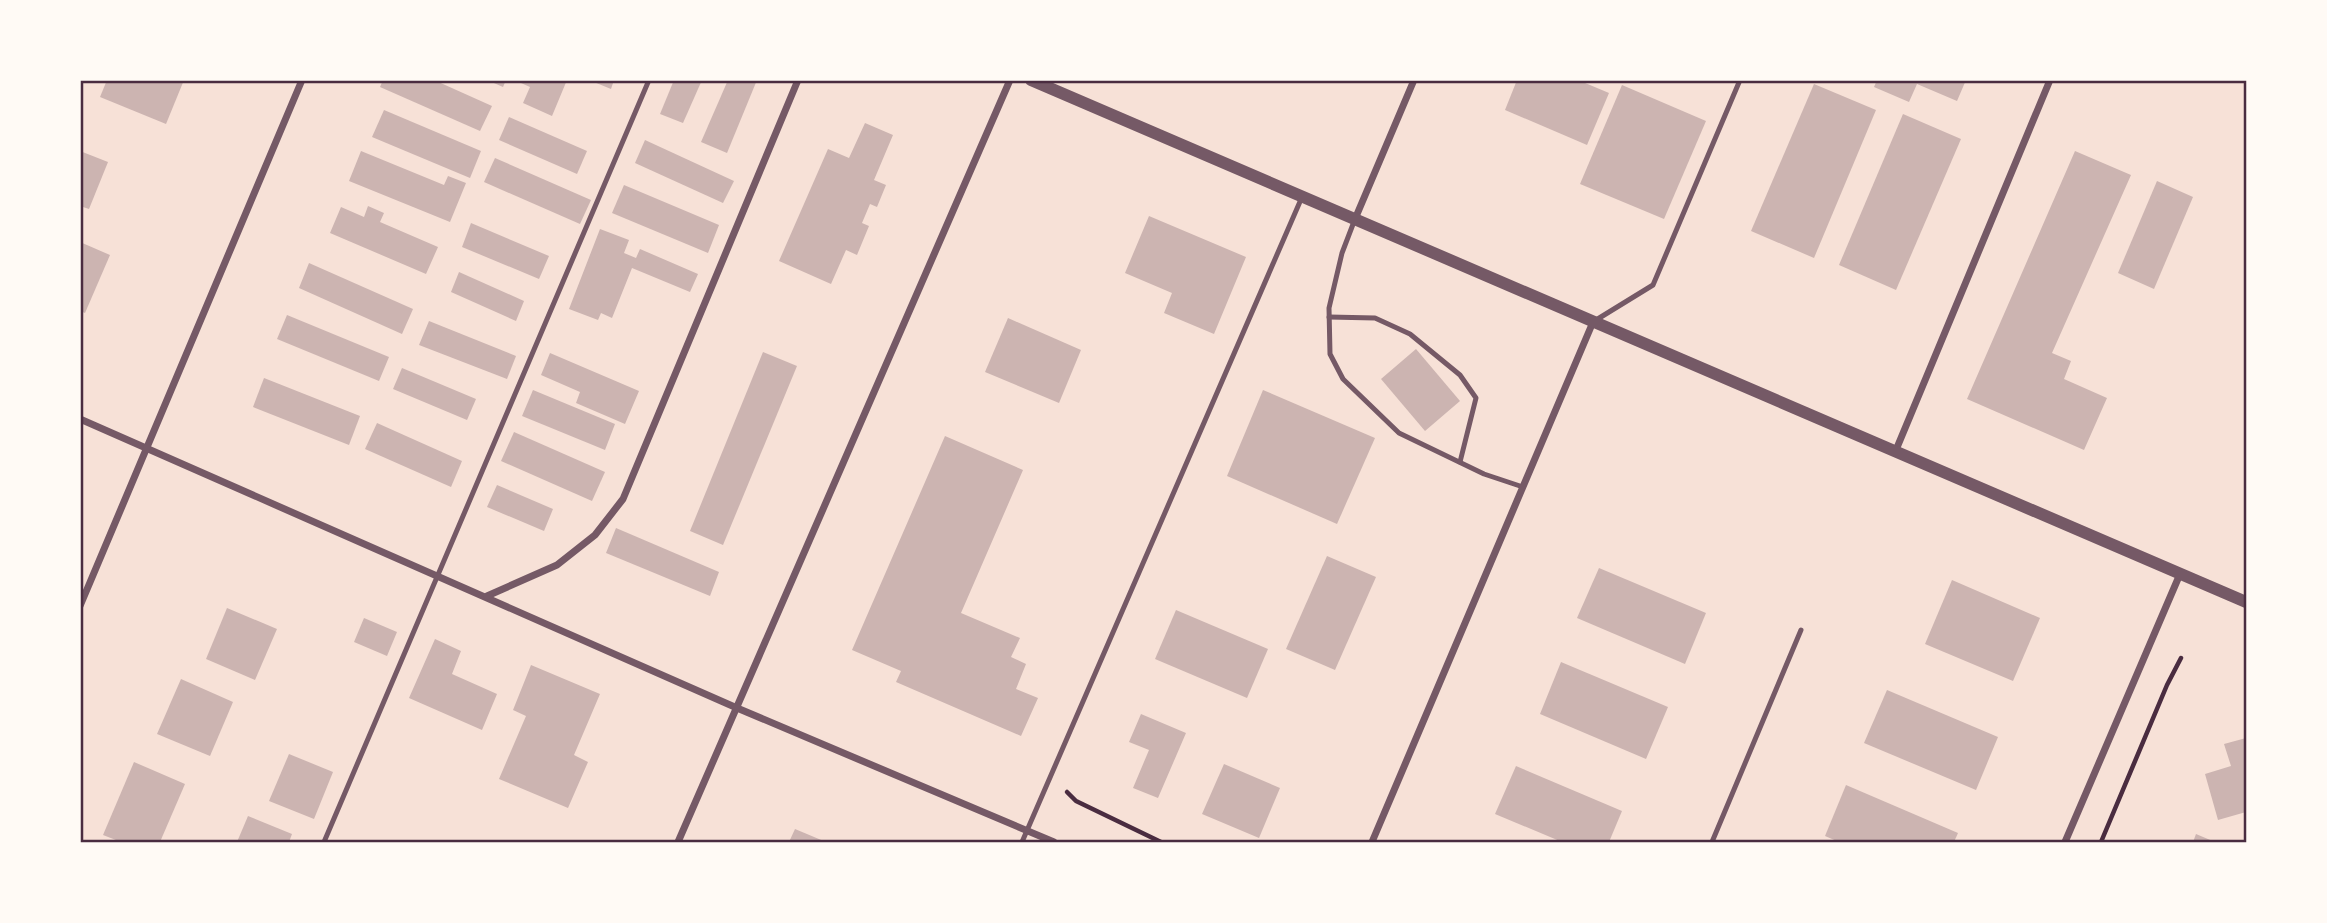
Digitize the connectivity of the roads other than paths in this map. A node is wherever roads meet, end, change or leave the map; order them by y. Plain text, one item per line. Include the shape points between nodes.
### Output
1 (302, 80) edge
2 (649, 80) edge
3 (798, 80) edge
4 (1010, 80) edge
5 (1031, 80) edge
6 (1414, 80) edge
7 (1740, 80) edge
8 (2050, 80) edge
9 (1302, 196) junction
10 (1355, 219) junction
11 (1329, 317) junction
12 (1593, 322) junction
13 (80, 419) edge
14 (148, 448) junction
15 (1896, 450) junction
16 (1460, 462) junction
17 (1523, 487) junction
18 (2180, 574) junction
19 (439, 575) junction
20 (487, 597) junction
21 (2246, 602) edge
22 (80, 606) edge
23 (1801, 631) dead end
24 (737, 708) junction
25 (1027, 831) junction
26 (324, 842) edge
27 (678, 842) edge
28 (1022, 842) edge
29 (1054, 842) edge
30 (1372, 842) edge
31 (1712, 842) edge
32 (2065, 842) edge

1 - 14 street
2 - 19 lane
3 - 20 street via 623,499 595,535 557,565
4 - 24 street
5 - 9 street
6 - 10 street
7 - 12 lane via 1653,285
8 - 15 street
9 - 10 street
9 - 25 lane
10 - 11 lane via 1342,253
10 - 12 street
11 - 16 lane via 1330,354 1343,379 1399,433
11 - 16 lane via 1375,318 1410,334 1461,375 1476,398
12 - 15 street
12 - 17 street
13 - 14 street
14 - 19 street
14 - 22 street
15 - 18 street
16 - 17 lane
17 - 30 street
18 - 21 street
18 - 32 street
19 - 20 street
19 - 26 lane
20 - 24 street
23 - 31 lane
24 - 25 street
24 - 27 street
25 - 28 lane
25 - 29 street

